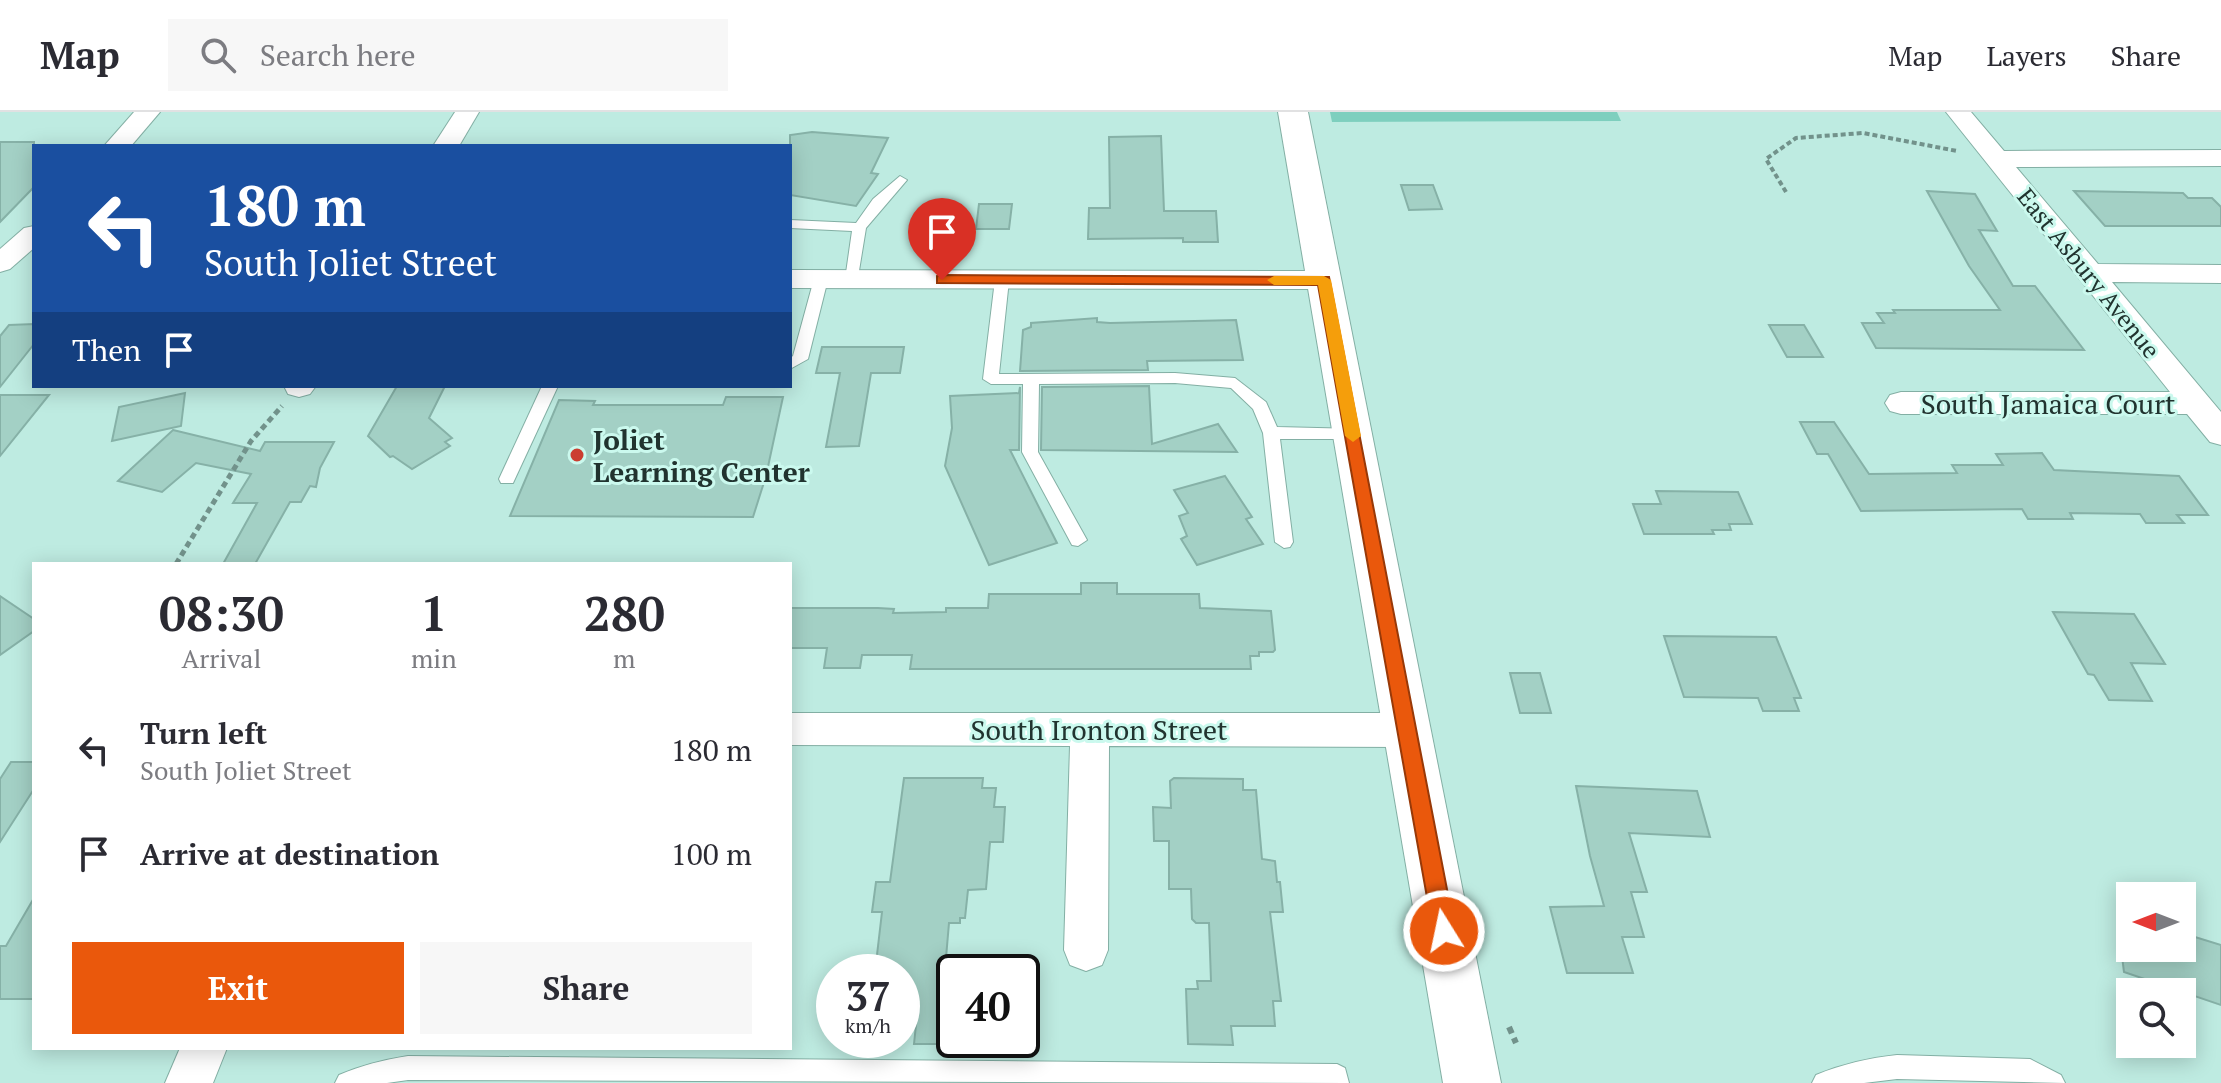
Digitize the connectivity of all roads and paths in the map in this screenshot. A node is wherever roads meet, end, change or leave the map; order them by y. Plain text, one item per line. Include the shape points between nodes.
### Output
1 (148, 112) edge
2 (467, 112) edge
3 (1293, 112) edge
4 (1958, 112) edge
5 (119, 144) edge
6 (447, 144) edge
7 (1993, 155) junction
8 (2221, 158) edge
9 (900, 180) dead end
10 (1786, 192) dead end
11 (792, 224) edge
12 (859, 228) junction
13 (32, 236) edge
14 (0, 263) edge
15 (2090, 273) junction
16 (2221, 274) edge
17 (792, 279) edge
18 (821, 279) junction
19 (852, 280) junction
20 (1002, 280) junction
21 (1324, 280) junction
22 (792, 363) edge
23 (1031, 378) junction
24 (298, 388) edge
25 (549, 388) edge
26 (1901, 403) dead end
27 (2211, 417) edge
28 (1271, 433) junction
29 (1352, 433) junction
30 (507, 479) dead end
31 (1078, 540) dead end
32 (1284, 542) dead end
33 (177, 562) edge
34 (792, 729) edge
35 (1090, 729) junction
36 (1407, 730) junction
37 (1086, 950) dead end
38 (203, 1050) edge
39 (189, 1083) edge
40 (347, 1083) edge
41 (1337, 1083) edge
42 (1472, 1083) edge
43 (1824, 1083) edge
44 (2053, 1083) edge

1 - 5 street
2 - 6 street
3 - 21 street
4 - 7 street, East Asbury Avenue
7 - 8 street
7 - 10 path via 1863,133 1796,138 1766,159
7 - 15 street, East Asbury Avenue
9 - 12 lane
11 - 12 lane
12 - 19 lane
13 - 14 street
15 - 16 street
15 - 27 street, East Asbury Avenue
17 - 18 street
18 - 19 street
18 - 22 lane via 800,359
19 - 20 street
20 - 21 street
20 - 23 lane via 991,379
21 - 29 street
23 - 28 lane via 1235,383 1260,406
23 - 31 lane via 1030,452
24 - 33 path via 251,441
25 - 30 lane
26 - 27 street, South Jamaica Court
28 - 29 lane
28 - 32 lane
29 - 36 street
34 - 35 street, South Ironton Street
35 - 36 street, South Ironton Street
35 - 37 street
36 - 42 street
38 - 39 street
40 - 41 lane via 408,1068 1337,1076
43 - 44 lane via 1897,1067 2030,1071

